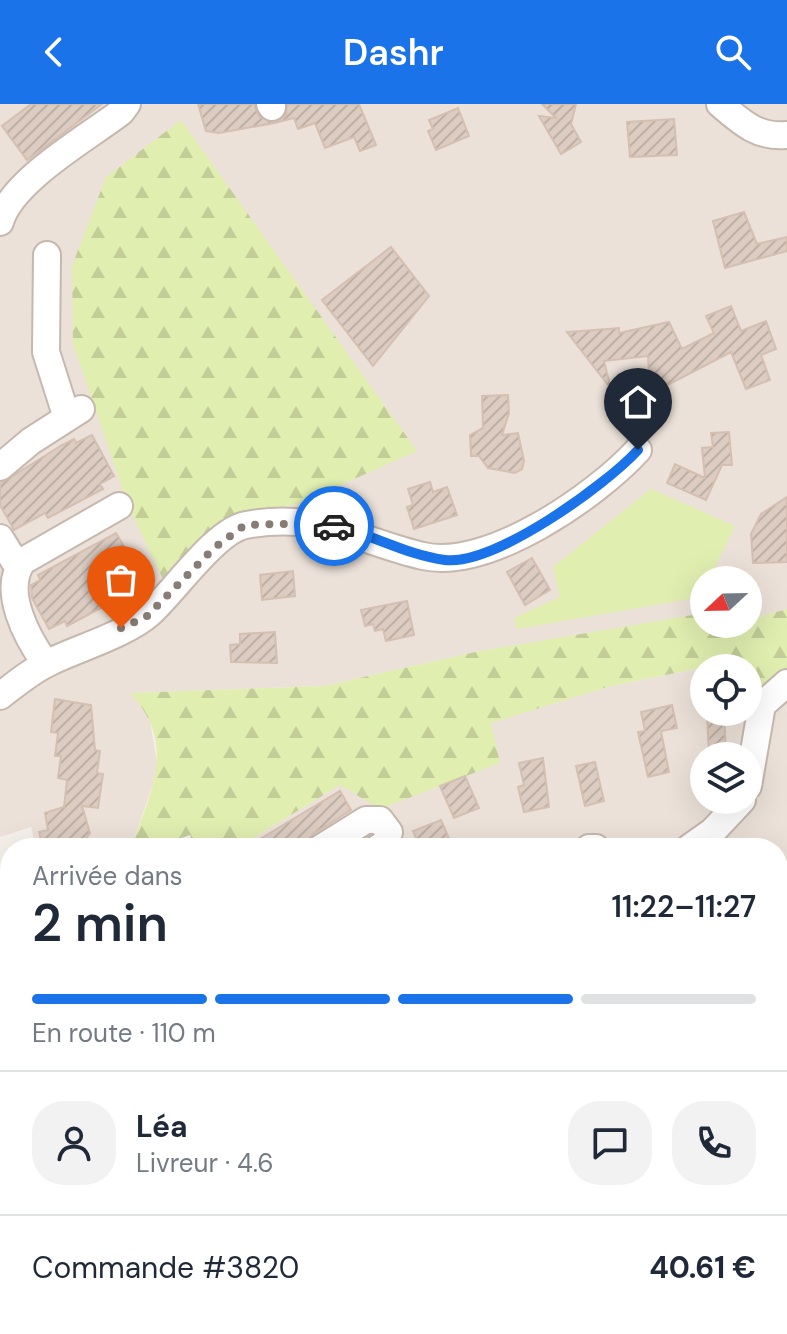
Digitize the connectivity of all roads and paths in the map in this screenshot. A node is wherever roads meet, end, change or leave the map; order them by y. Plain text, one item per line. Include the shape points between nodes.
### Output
1 (127, 104) edge
2 (720, 104) edge
3 (787, 135) edge
4 (1, 210) edge
5 (47, 255) dead end
6 (638, 450) dead end
7 (0, 467) edge
8 (119, 506) dead end
9 (0, 538) edge
10 (18, 567) junction
11 (46, 664) junction
12 (787, 683) edge
13 (0, 696) edge
14 (756, 742) edge
15 (729, 814) edge
16 (337, 838) edge
17 (387, 838) edge
18 (703, 838) edge

1 - 4 street
2 - 3 street via 758,132
5 - 7 street via 46,352 74,413
6 - 11 street via 618,472 571,505 498,547 450,561 318,523 245,525 214,548 146,617
8 - 10 street
9 - 10 street
10 - 11 street via 13,584 19,609
11 - 13 street
12 - 14 street via 762,705
15 - 18 street
16 - 17 street via 366,820 380,820

